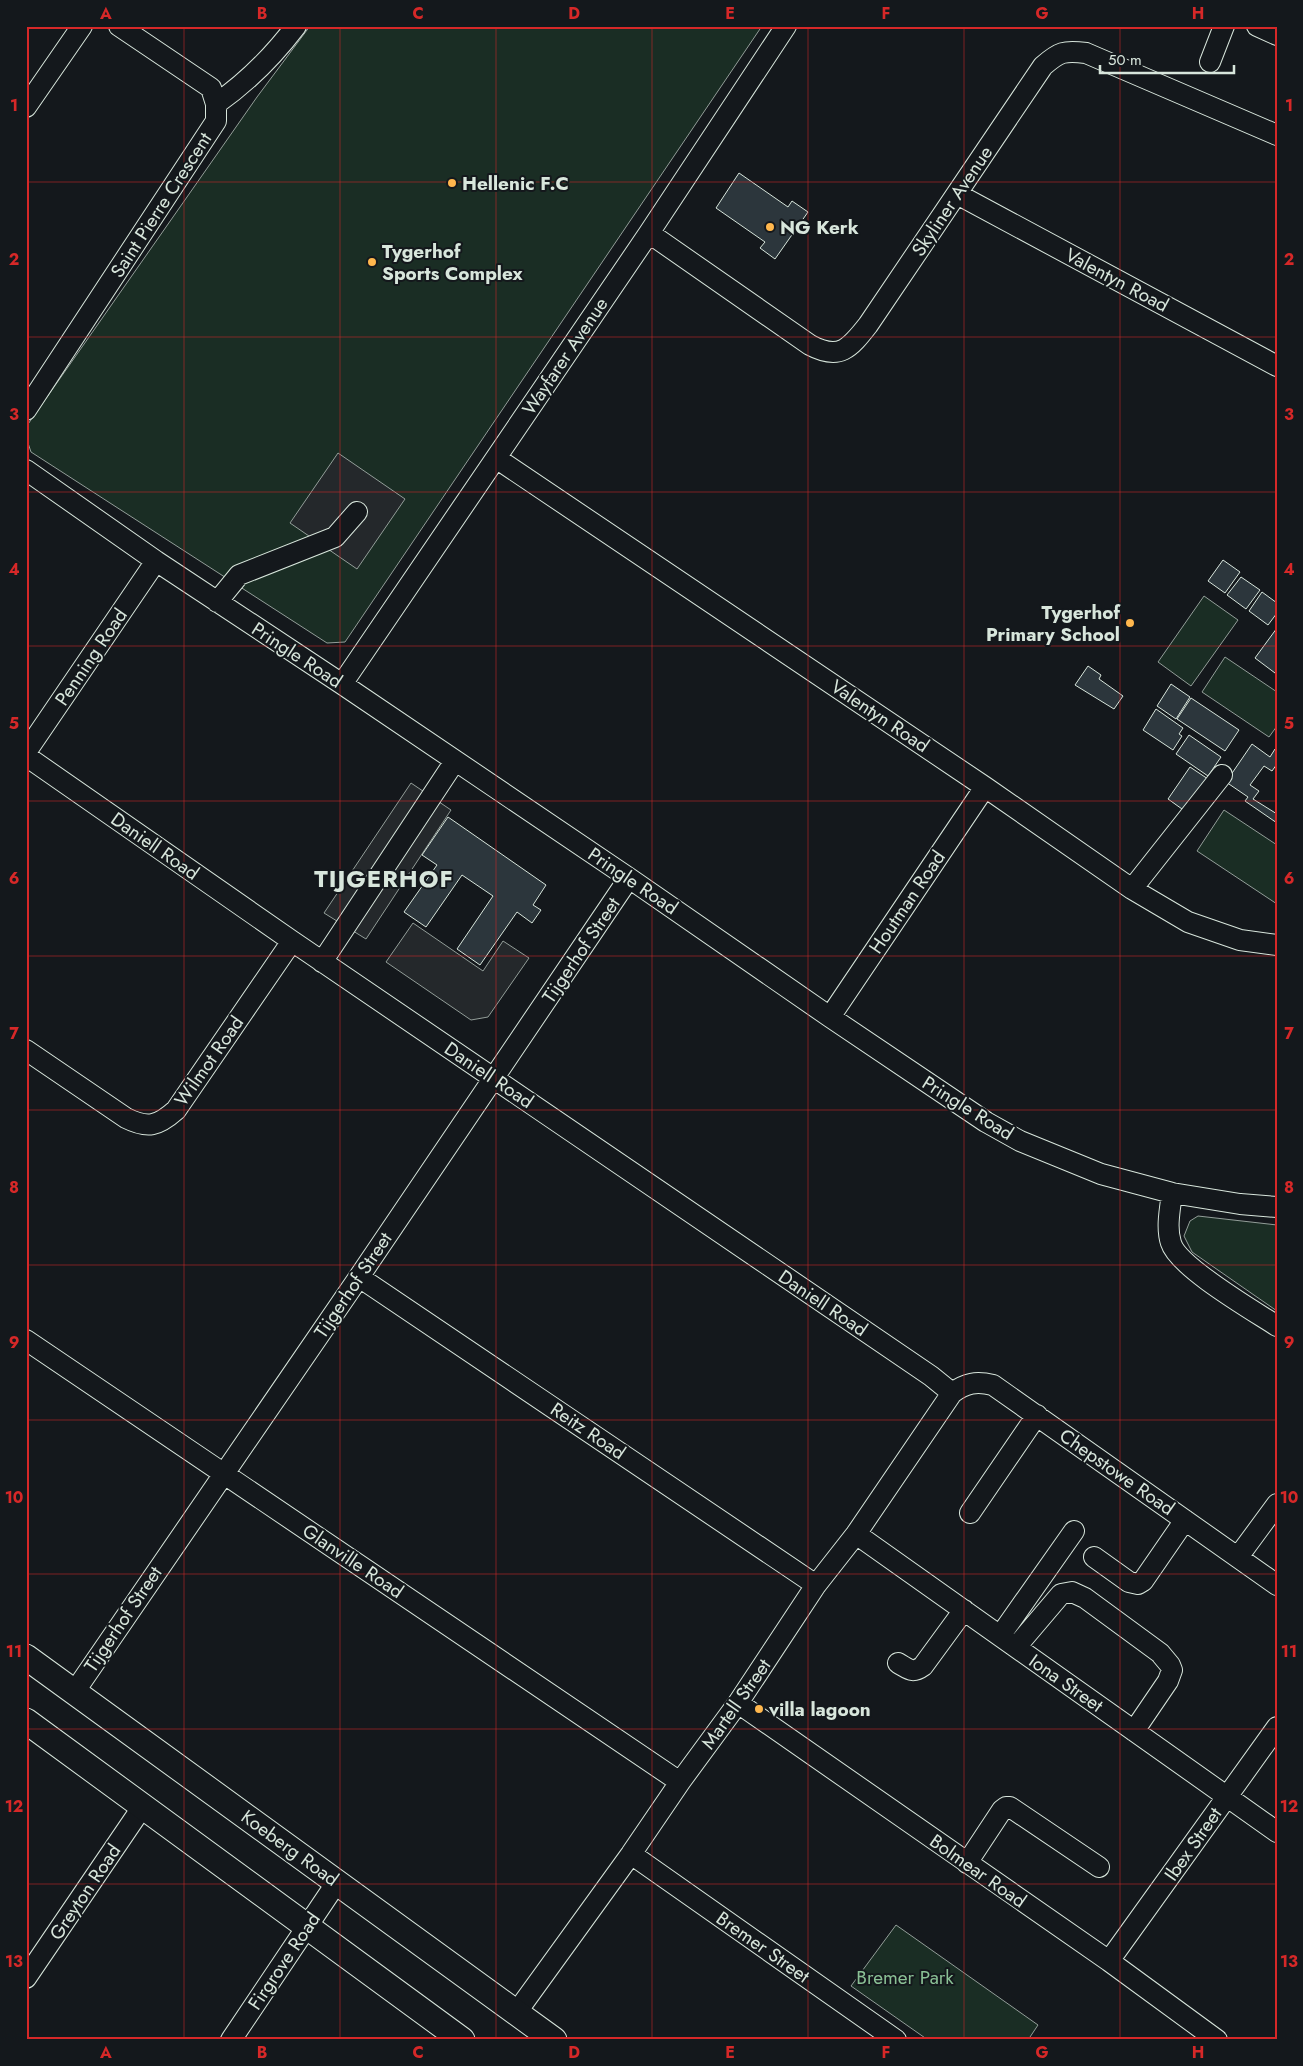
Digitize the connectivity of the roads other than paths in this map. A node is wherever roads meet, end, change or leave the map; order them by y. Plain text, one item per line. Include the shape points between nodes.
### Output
1 (82, 26) edge
2 (119, 26) edge
3 (296, 26) edge
4 (786, 26) edge
5 (1224, 26) edge
6 (1257, 26) edge
7 (1277, 35) edge
8 (1210, 62) dead end
9 (216, 104) junction
10 (26, 107) edge
11 (1277, 135) edge
12 (957, 194) junction
13 (648, 233) junction
14 (1277, 366) edge
15 (26, 410) edge
16 (496, 458) junction
17 (26, 470) edge
18 (357, 512) dead end
19 (156, 562) junction
20 (217, 602) junction
21 (342, 684) junction
22 (26, 752) edge
23 (26, 756) edge
24 (455, 761) junction
25 (1222, 775) dead end
26 (985, 787) junction
27 (629, 878) junction
28 (1132, 889) junction
29 (292, 941) junction
30 (1277, 945) edge
31 (322, 962) junction
32 (830, 1017) junction
33 (26, 1050) edge
34 (494, 1078) junction
35 (1172, 1193) junction
36 (1277, 1207) edge
37 (359, 1277) junction
38 (1277, 1326) edge
39 (26, 1340) edge
40 (952, 1393) junction
41 (1037, 1415) junction
42 (224, 1474) junction
43 (1277, 1504) edge
44 (970, 1513) dead end
45 (1185, 1520) junction
46 (1074, 1531) dead end
47 (856, 1534) junction
48 (1094, 1557) dead end
49 (1238, 1558) junction
50 (1277, 1585) edge
51 (816, 1586) junction
52 (964, 1610) junction
53 (1000, 1636) junction
54 (1016, 1647) junction
55 (26, 1657) edge
56 (898, 1663) dead end
57 (75, 1691) junction
58 (738, 1703) junction
59 (26, 1721) edge
60 (1277, 1727) edge
61 (1134, 1731) junction
62 (680, 1782) junction
63 (1227, 1796) junction
64 (143, 1806) junction
65 (1277, 1832) edge
66 (631, 1854) junction
67 (967, 1863) junction
68 (1099, 1867) dead end
69 (337, 1882) junction
70 (308, 1926) junction
71 (1109, 1961) junction
72 (26, 1978) edge
73 (516, 2013) junction
74 (231, 2040) edge
75 (462, 2040) edge
76 (554, 2040) edge
77 (896, 2040) edge
78 (1217, 2040) edge

1 - 10 street
2 - 9 street via 205,83 211,88
3 - 9 street via 233,92
4 - 13 street, Wayfarer Avenue
5 - 8 street
6 - 7 street
9 - 15 street, Saint Pierre Crescent via 216,122
11 - 12 street, Skyliner Avenue via 1086,53 1065,51 1043,66
12 - 13 street, Skyliner Avenue via 868,325 853,344 840,352 827,352 810,345
12 - 14 street, Valentyn Road
13 - 16 street, Wayfarer Avenue
16 - 21 street, Wayfarer Avenue
16 - 26 street, Valentyn Road
17 - 19 street, Pringle Road
18 - 20 street via 335,538 239,575
19 - 20 street, Pringle Road
19 - 22 street, Penning Road
20 - 21 street, Pringle Road
21 - 24 street, Pringle Road
23 - 29 street, Daniell Road
24 - 27 street, Pringle Road
24 - 31 street
25 - 28 street
26 - 28 street, Valentyn Road
26 - 32 street, Houtman Road
27 - 32 street, Pringle Road
27 - 34 street, Tijgerhof Street
28 - 30 street, Valentyn Road via 1188,922 1240,940
29 - 31 street, Daniell Road
29 - 33 street, Wilmot Road via 166,1120 151,1125 126,1118
31 - 34 street, Daniell Road
32 - 35 street, Pringle Road via 1020,1141 1101,1174
34 - 37 street, Tijgerhof Street
34 - 40 street, Daniell Road
35 - 36 street, Pringle Road
35 - 38 street via 1169,1234 1175,1253 1201,1275
37 - 42 street, Tijgerhof Street
37 - 51 street, Reitz Road
39 - 42 street, Glanville Road
40 - 41 street, Chepstowe Road via 964,1384 993,1385
40 - 47 street, Martell Street
41 - 44 street
41 - 45 street, Chepstowe Road
42 - 57 street, Tijgerhof Street
42 - 62 street, Glanville Road
43 - 49 street
45 - 48 street via 1138,1584 1129,1582
45 - 49 street, Chepstowe Road
46 - 53 street
47 - 51 street, Martell Street
47 - 52 street, Iona Street
49 - 50 street, Chepstowe Road
51 - 58 street, Martell Street
52 - 53 street, Iona Street
52 - 56 street via 923,1666 911,1670
53 - 54 street, Iona Street
54 - 61 street, Iona Street
54 - 61 street via 1061,1594 1067,1591 1085,1598 1160,1653 1172,1670
55 - 57 main road, Koeberg Road
57 - 69 main road, Koeberg Road
58 - 62 street, Martell Street
58 - 67 street, Bolmear Road
59 - 64 main road
60 - 63 street, Ibex Street
61 - 63 street, Iona Street
62 - 66 street, Martell Street
63 - 65 street, Iona Street
63 - 71 street, Ibex Street
64 - 70 main road
64 - 72 street, Greyton Road
66 - 73 street, Martell Street
66 - 77 street, Bremer Street
67 - 68 street via 1002,1810 1010,1807
67 - 71 street, Bolmear Road
69 - 70 street, Firgrove Road
69 - 73 main road, Koeberg Road
70 - 74 street, Firgrove Road
70 - 75 main road
71 - 78 street, Bolmear Road
73 - 76 main road, Koeberg Road

